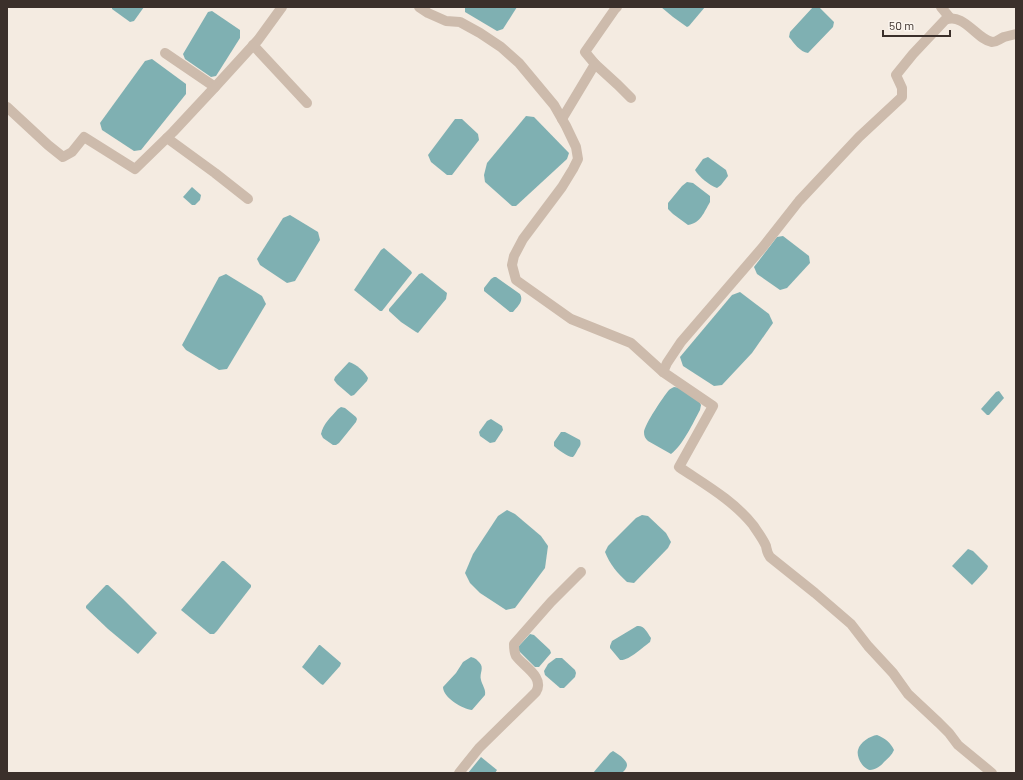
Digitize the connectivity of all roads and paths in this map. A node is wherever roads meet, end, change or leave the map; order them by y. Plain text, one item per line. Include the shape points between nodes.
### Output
1 (282, 7) edge
2 (419, 7) edge
3 (617, 7) edge
4 (941, 7) edge
5 (950, 18) junction
6 (1016, 34) edge
7 (252, 45) junction
8 (165, 53) dead end
9 (595, 64) junction
10 (215, 87) junction
11 (631, 98) dead end
12 (307, 103) dead end
13 (7, 107) edge
14 (562, 118) junction
15 (167, 138) junction
16 (248, 199) dead end
17 (663, 372) junction
18 (581, 572) dead end
19 (459, 773) edge
20 (992, 773) edge

1 - 7 street
2 - 14 street via 446,21 460,22 501,47 519,63
3 - 9 street via 585,52
4 - 5 street
5 - 6 street via 958,19 991,42
5 - 17 street via 938,27 896,75 902,88 902,97 859,137 799,201 681,342
7 - 10 street
7 - 12 street
8 - 10 street
9 - 11 street
9 - 14 street
10 - 15 street
13 - 15 street via 63,157 72,152 84,137 135,169
14 - 17 street via 576,147 578,159 514,256 512,265 516,280 571,319 631,343
15 - 16 street
17 - 20 street via 713,406 679,467 731,503 745,516 764,542 767,554 851,624 908,694 958,745
18 - 19 street via 514,644 516,656 534,674 538,687 536,692 479,748

